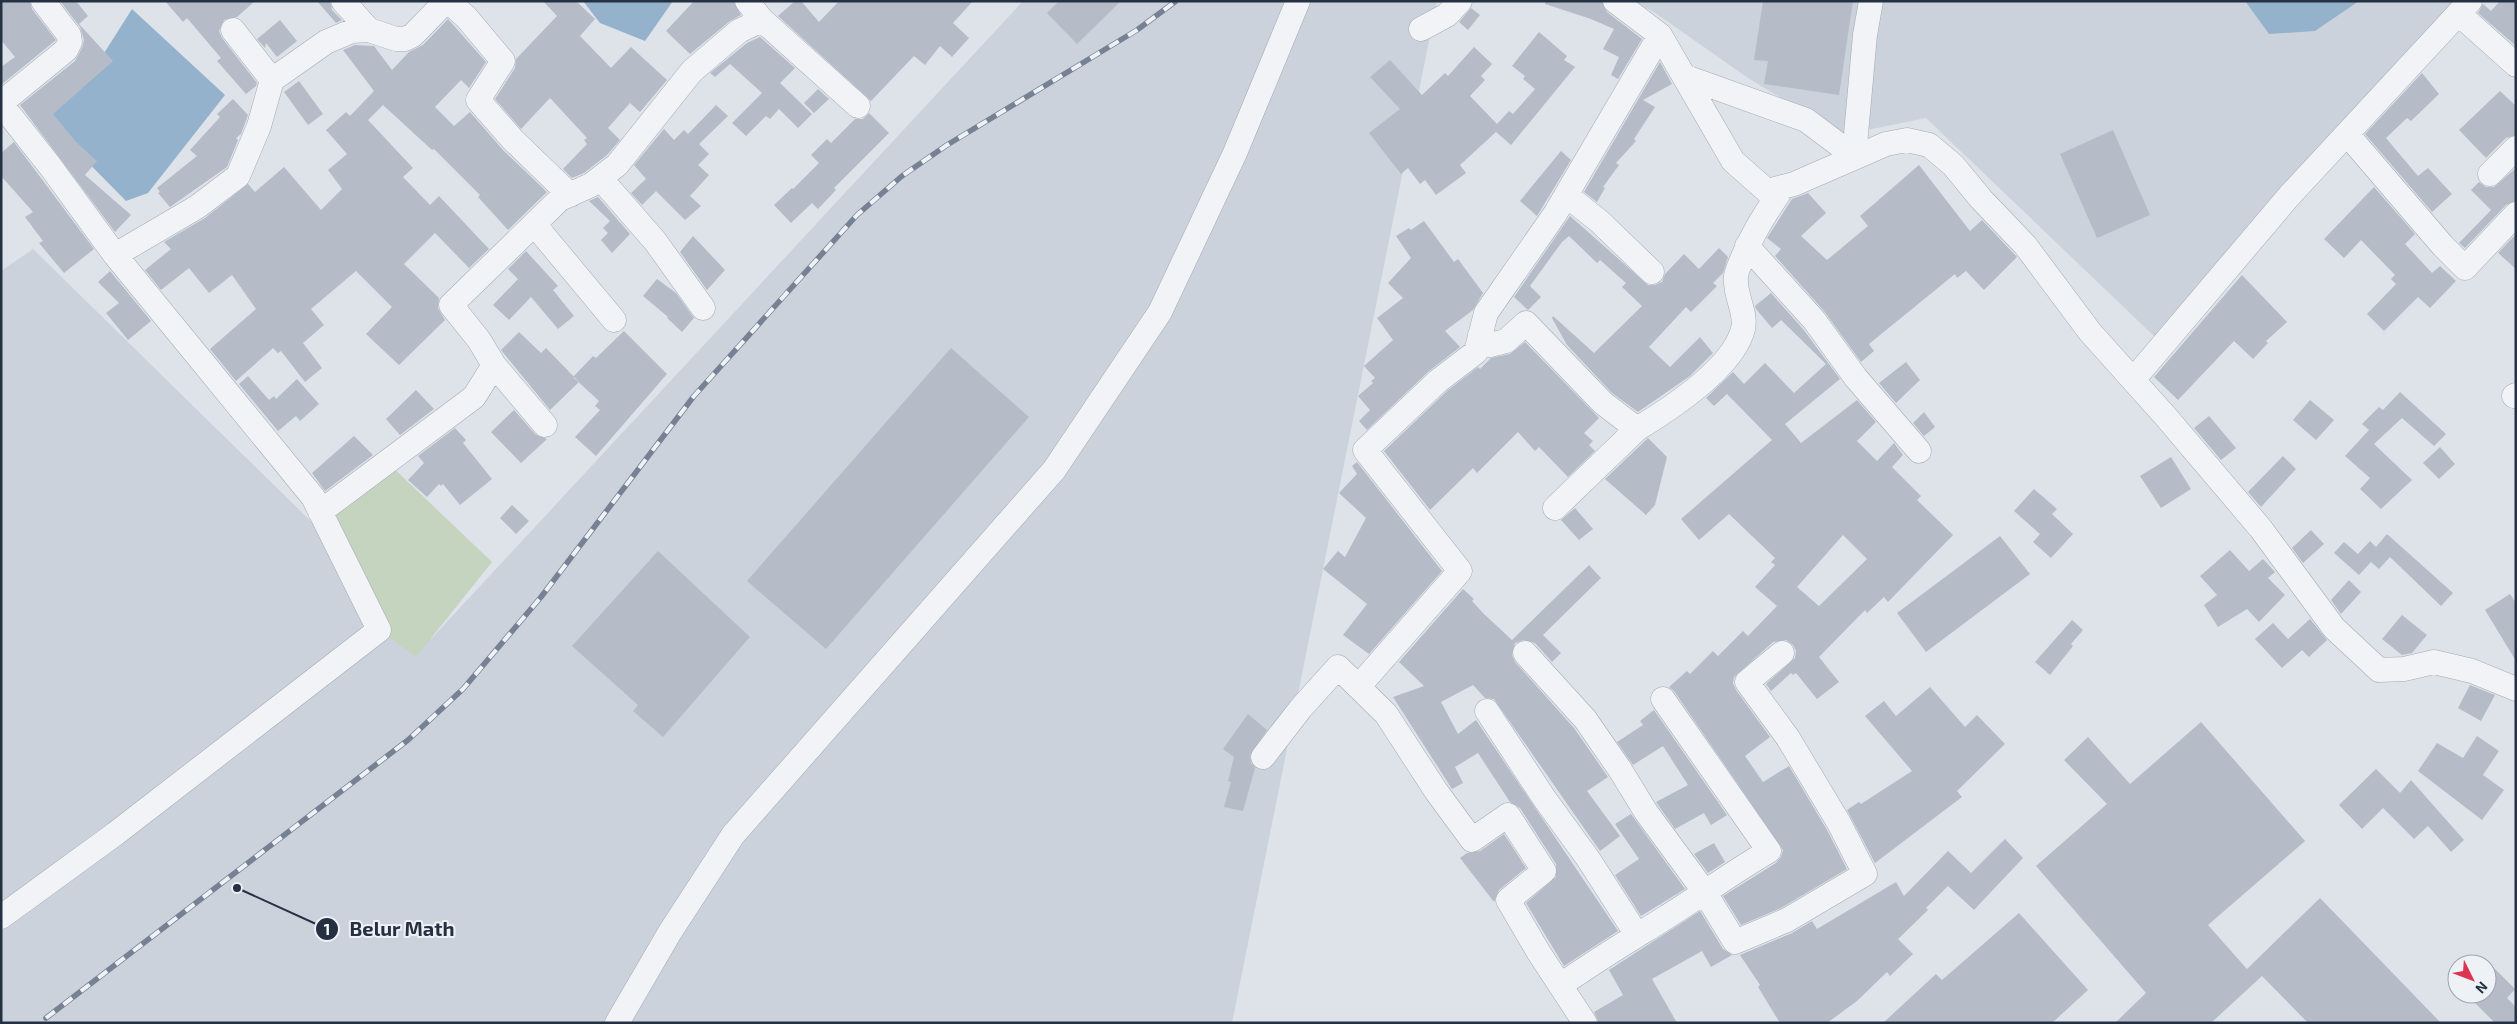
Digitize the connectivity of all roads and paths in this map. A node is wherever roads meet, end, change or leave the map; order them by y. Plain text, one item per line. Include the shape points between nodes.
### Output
1 (43, 1) edge
2 (343, 1) edge
3 (447, 1) edge
4 (747, 1) edge
5 (1298, 1) edge
6 (1460, 1) edge
7 (1615, 1) edge
8 (1871, 1) edge
9 (2464, 8) edge
10 (762, 20) junction
11 (1421, 29) dead end
12 (233, 30) dead end
13 (369, 30) junction
14 (1660, 35) junction
15 (2516, 65) edge
16 (1686, 77) junction
17 (272, 80) junction
18 (1, 104) edge
19 (858, 106) dead end
20 (2347, 134) junction
21 (2516, 148) edge
22 (1854, 156) junction
23 (2490, 174) dead end
24 (601, 178) junction
25 (1783, 187) junction
26 (570, 194) junction
27 (1566, 195) junction
28 (2516, 214) edge
29 (534, 224) junction
30 (1747, 246) junction
31 (115, 255) junction
32 (1652, 272) dead end
33 (703, 308) dead end
34 (614, 320) dead end
35 (1480, 335) junction
36 (494, 365) junction
37 (2133, 380) junction
38 (545, 426) dead end
39 (1637, 429) junction
40 (1919, 450) dead end
41 (1555, 508) dead end
42 (320, 512) junction
43 (1525, 653) dead end
44 (1782, 653) dead end
45 (1359, 686) junction
46 (2516, 689) edge
47 (1663, 699) dead end
48 (1487, 711) dead end
49 (1263, 757) dead end
50 (1704, 891) junction
51 (1, 917) edge
52 (1637, 935) junction
53 (1561, 985) junction
54 (617, 1023) edge
55 (1585, 1023) edge

1 - 18 street via 69,35 70,42 66,50
2 - 13 street
3 - 13 street via 405,39
3 - 26 street via 466,17 503,61 478,100 512,140
4 - 10 street
5 - 54 street via 1235,153 1155,320 1054,470 733,835 670,932
6 - 11 street via 1447,15
7 - 14 street
8 - 22 street
9 - 15 street
9 - 20 street
10 - 19 street
10 - 24 street via 739,31 692,71 617,165
12 - 17 street
13 - 17 street via 352,31 326,42
14 - 16 street
14 - 27 street
16 - 22 street via 1806,120
16 - 25 street via 1733,161 1766,191
17 - 31 street via 259,126 238,176 197,207
18 - 31 street
20 - 28 street via 2465,268
20 - 37 street
21 - 23 street
22 - 25 street
22 - 37 street via 1907,140 1929,145 1953,165 2025,245 2090,332
24 - 26 street
24 - 33 street via 655,241
25 - 30 street via 1752,233
26 - 29 street via 560,199
27 - 32 street via 1599,221
27 - 35 street via 1486,313
29 - 34 street
29 - 36 street via 451,305
30 - 39 street via 1736,276 1743,328 1734,352 1673,408
30 - 40 street via 1814,320 1856,378
31 - 42 street via 313,497
35 - 39 street via 1490,346 1506,341 1526,323 1603,403
35 - 45 street via 1476,352 1438,381 1365,450 1460,570
36 - 38 street
36 - 42 street via 474,397
37 - 46 street via 2261,529 2334,628 2379,670 2404,669 2434,662 2472,671
39 - 41 street
42 - 51 street via 379,630 115,834
43 - 50 street via 1585,719 1646,812
44 - 50 street via 1747,682 1788,738 1866,874 1787,920 1735,942
45 - 49 street via 1338,667
45 - 53 street via 1386,714 1472,840 1508,815 1521,834 1544,871 1508,900
47 - 50 street via 1769,851
48 - 52 street
50 - 52 street
52 - 53 street
53 - 55 street

